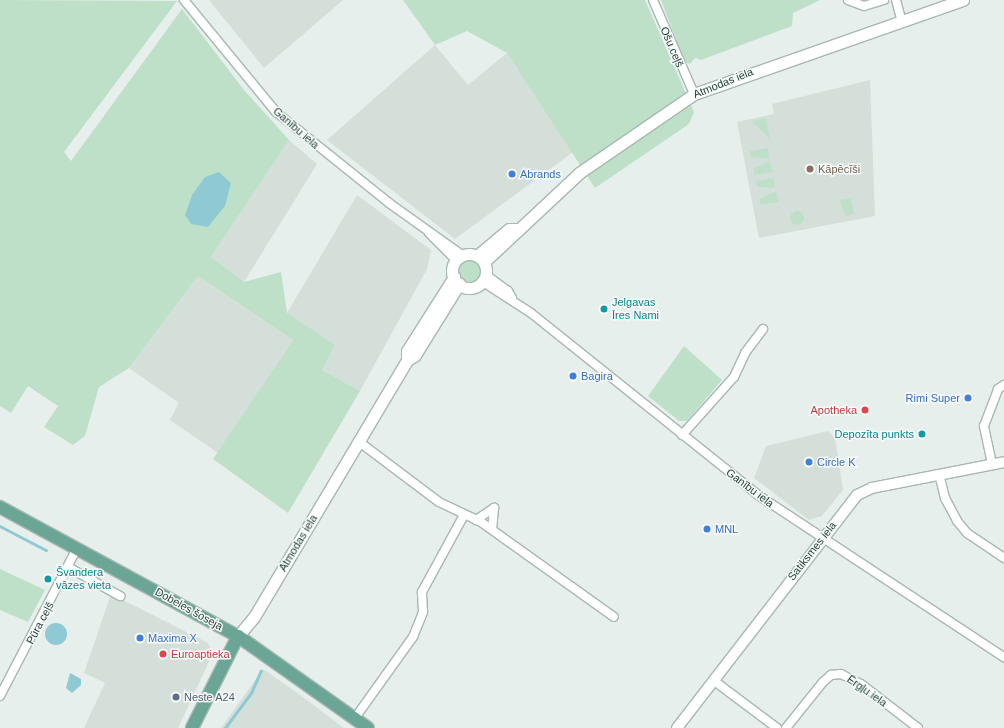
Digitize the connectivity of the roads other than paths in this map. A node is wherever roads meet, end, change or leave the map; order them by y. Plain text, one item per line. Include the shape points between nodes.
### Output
1 (184, 0) edge
2 (653, 0) edge
3 (848, 0) edge
4 (884, 0) edge
5 (896, 0) edge
6 (963, 0) edge
7 (901, 19) junction
8 (694, 94) junction
9 (459, 258) junction
10 (481, 258) junction
11 (485, 278) junction
12 (456, 281) junction
13 (763, 329) dead end
14 (1004, 386) edge
15 (682, 436) junction
16 (358, 441) junction
17 (1004, 462) edge
18 (992, 464) junction
19 (939, 474) junction
20 (0, 507) edge
21 (464, 515) junction
22 (476, 520) junction
23 (492, 529) junction
24 (821, 539) junction
25 (78, 548) junction
26 (1004, 558) edge
27 (68, 567) junction
28 (120, 596) dead end
29 (614, 617) dead end
30 (238, 636) junction
31 (1004, 657) edge
32 (714, 680) junction
33 (0, 696) edge
34 (355, 718) junction
35 (192, 728) edge
36 (368, 728) edge
37 (677, 728) edge
38 (777, 728) edge
39 (786, 728) edge
40 (918, 728) edge

1 - 9 street, Ganību iela via 276,112
2 - 8 street, Ošu ceļš
3 - 4 street via 864,6
5 - 7 street
6 - 7 main road, Atmodas iela
7 - 8 main road, Atmodas iela
8 - 10 main road, Atmodas iela via 579,173 516,229 508,229
9 - 10 main road
9 - 12 main road
10 - 11 main road
11 - 12 main road via 474,287
11 - 15 street, Ganību iela
12 - 16 main road, Atmodas iela via 407,351 407,360
13 - 15 street via 744,353 734,377
14 - 18 street via 998,389 984,426
15 - 24 street, Ganību iela
16 - 21 street via 439,502
16 - 30 main road, Atmodas iela via 254,617
17 - 18 street, Satiksmes iela
18 - 19 street, Satiksmes iela
19 - 24 street, Satiksmes iela via 872,488 857,495
19 - 26 street via 945,498 957,521 967,533
20 - 25 main road, Dobeles šoseja
21 - 22 street
21 - 34 street via 422,592 422,612 413,637
22 - 23 street
22 - 23 street via 494,508
23 - 29 street
24 - 31 street, Ganību iela
24 - 32 street, Satiksmes iela
25 - 27 street, Pūra ceļš
25 - 30 main road, Dobeles šoseja
27 - 28 street
27 - 33 street, Pūra ceļš
30 - 34 main road, Dobeles šoseja
30 - 35 main road, Atmodas iela
32 - 37 street, Satiksmes iela
32 - 38 street
34 - 36 main road, Dobeles šoseja
39 - 40 street, Ērgļu iela via 823,682 831,675 842,674 856,680

